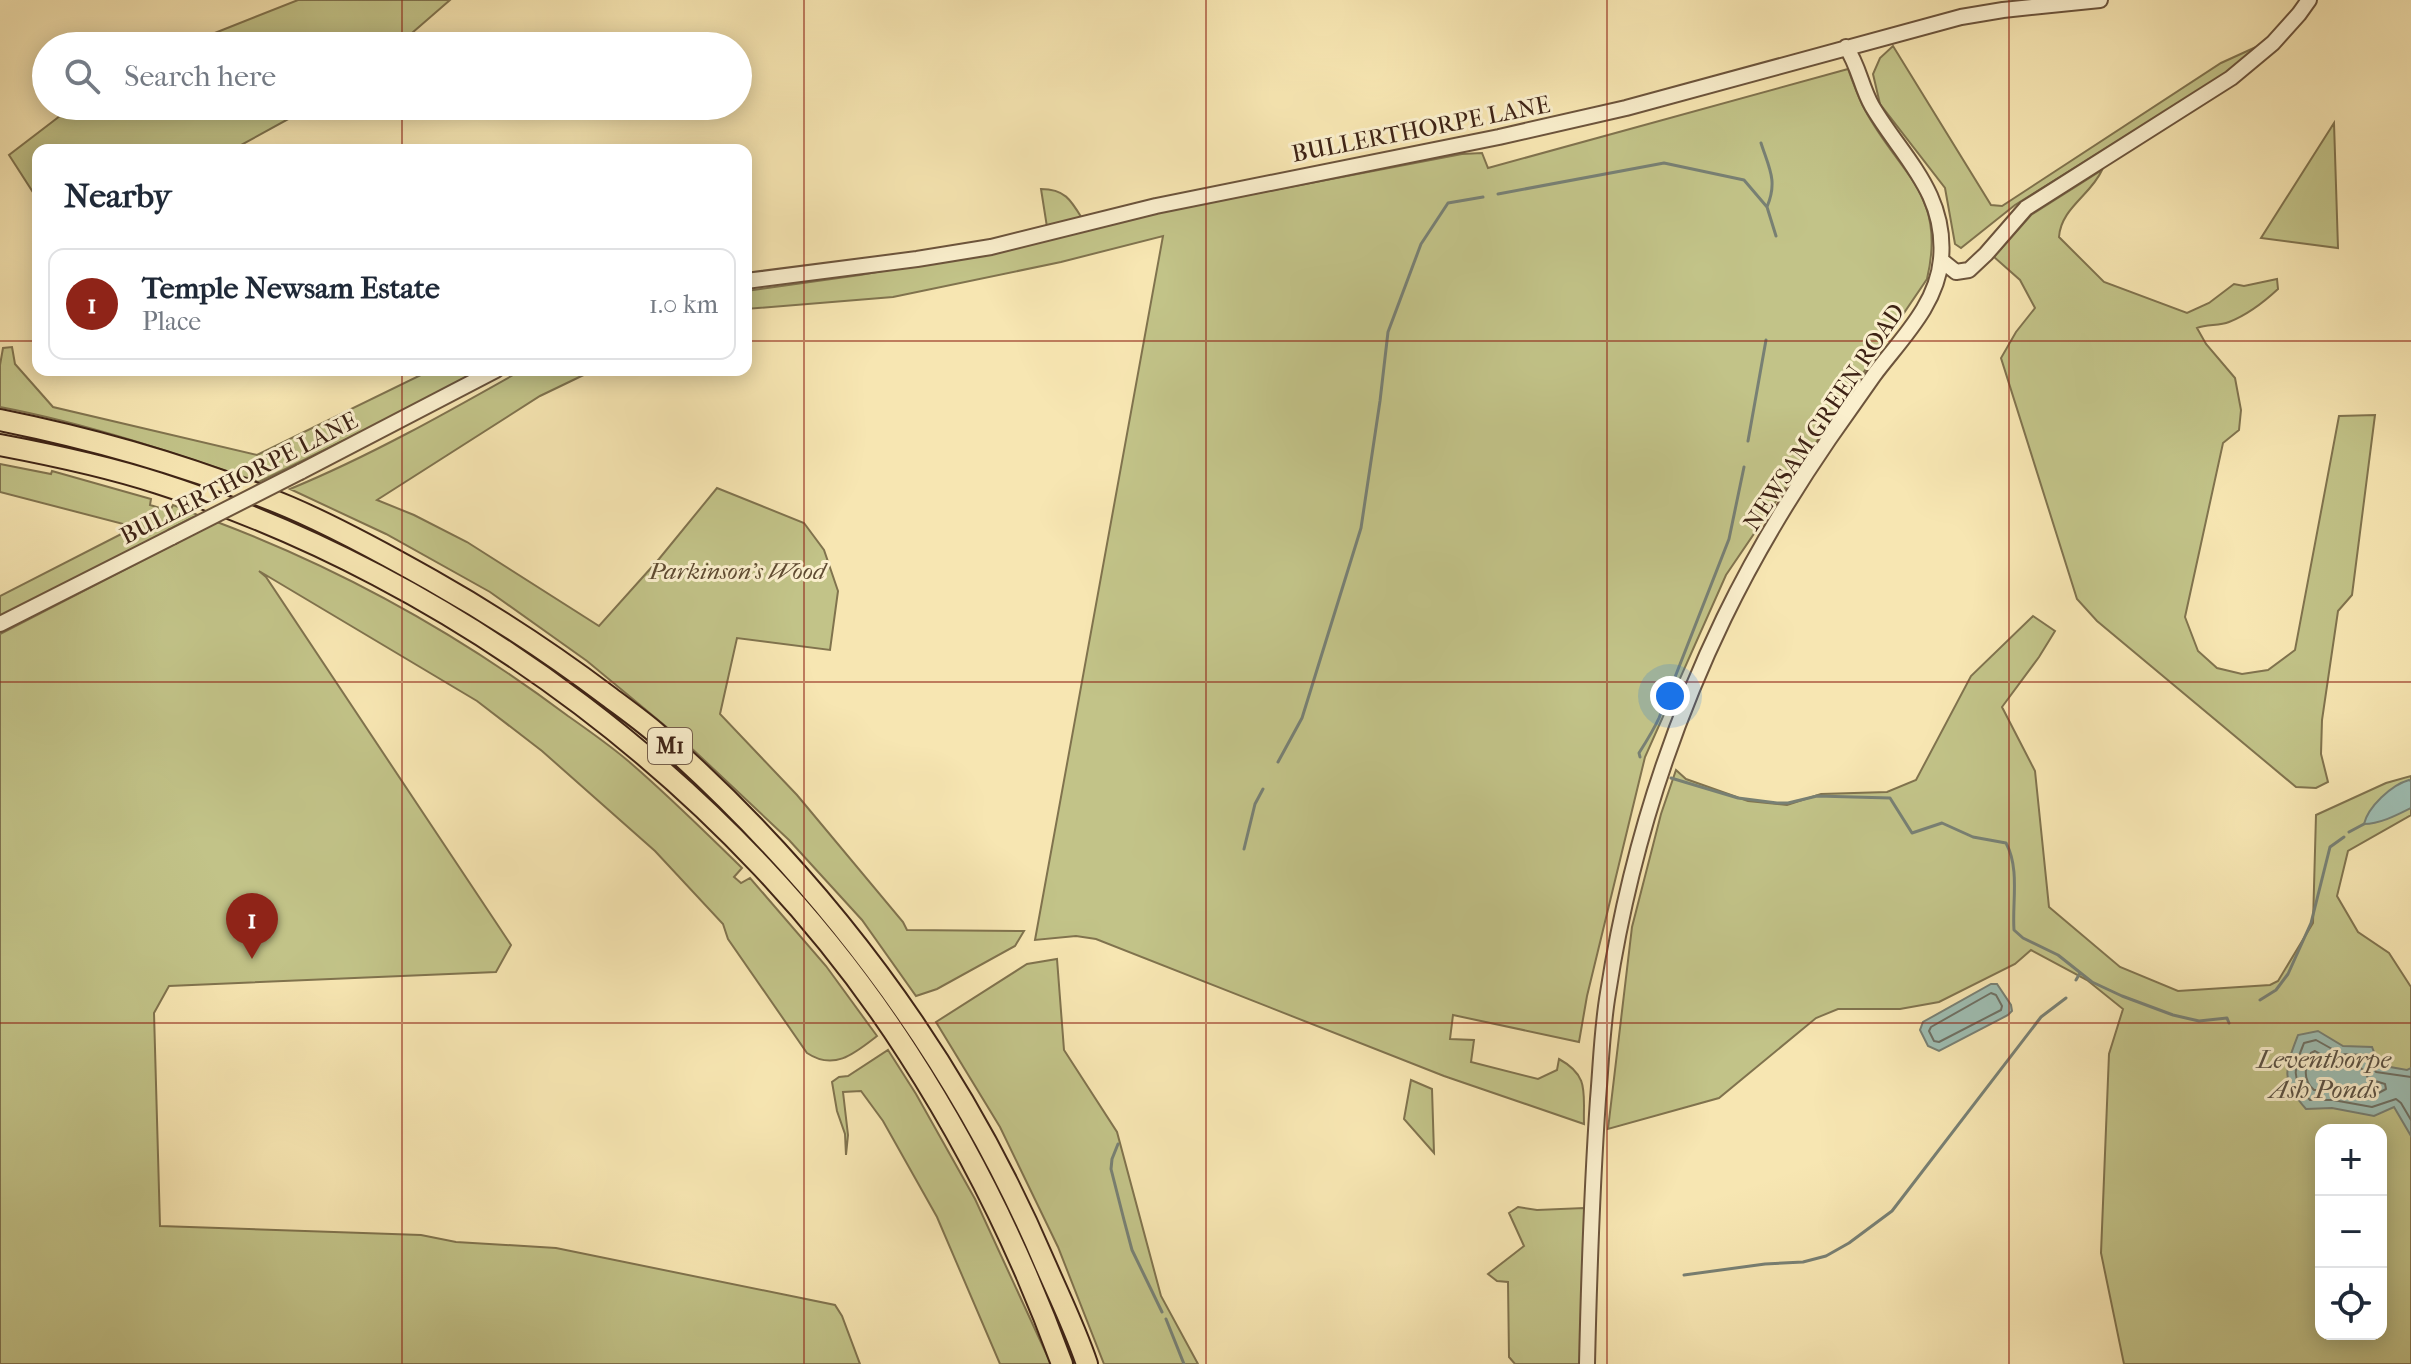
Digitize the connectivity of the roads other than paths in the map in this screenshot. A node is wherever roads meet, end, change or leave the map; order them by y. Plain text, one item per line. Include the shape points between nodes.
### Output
1 (2100, 0) edge
2 (2309, 0) edge
3 (1846, 47) junction
4 (1941, 260) junction
5 (752, 280) edge
6 (484, 376) edge
7 (0, 420) edge
8 (0, 445) edge
9 (0, 624) edge
10 (1062, 1364) edge
11 (1087, 1364) edge
12 (1587, 1364) edge

1 - 3 street, BULLERTHORPE LANE via 1961,17
2 - 4 street via 2273,43 2231,78 2026,208 1969,270 1956,272
3 - 4 street via 1870,102 1924,179 1935,205
3 - 5 street, BULLERTHORPE LANE via 1626,108 1156,206 991,247
4 - 12 street, NEWSAM GREEN ROAD via 1921,315 1776,520 1725,615 1661,768 1628,886 1608,994 1595,1140
6 - 9 street, BULLERTHORPE LANE, bridge
7 - 11 highway, M1 via 152,457 290,507 476,606 550,652 655,732 818,897 932,1047 1019,1201
8 - 10 highway, M1 via 158,483 355,563 525,664 662,771 803,913 907,1052 1006,1227

